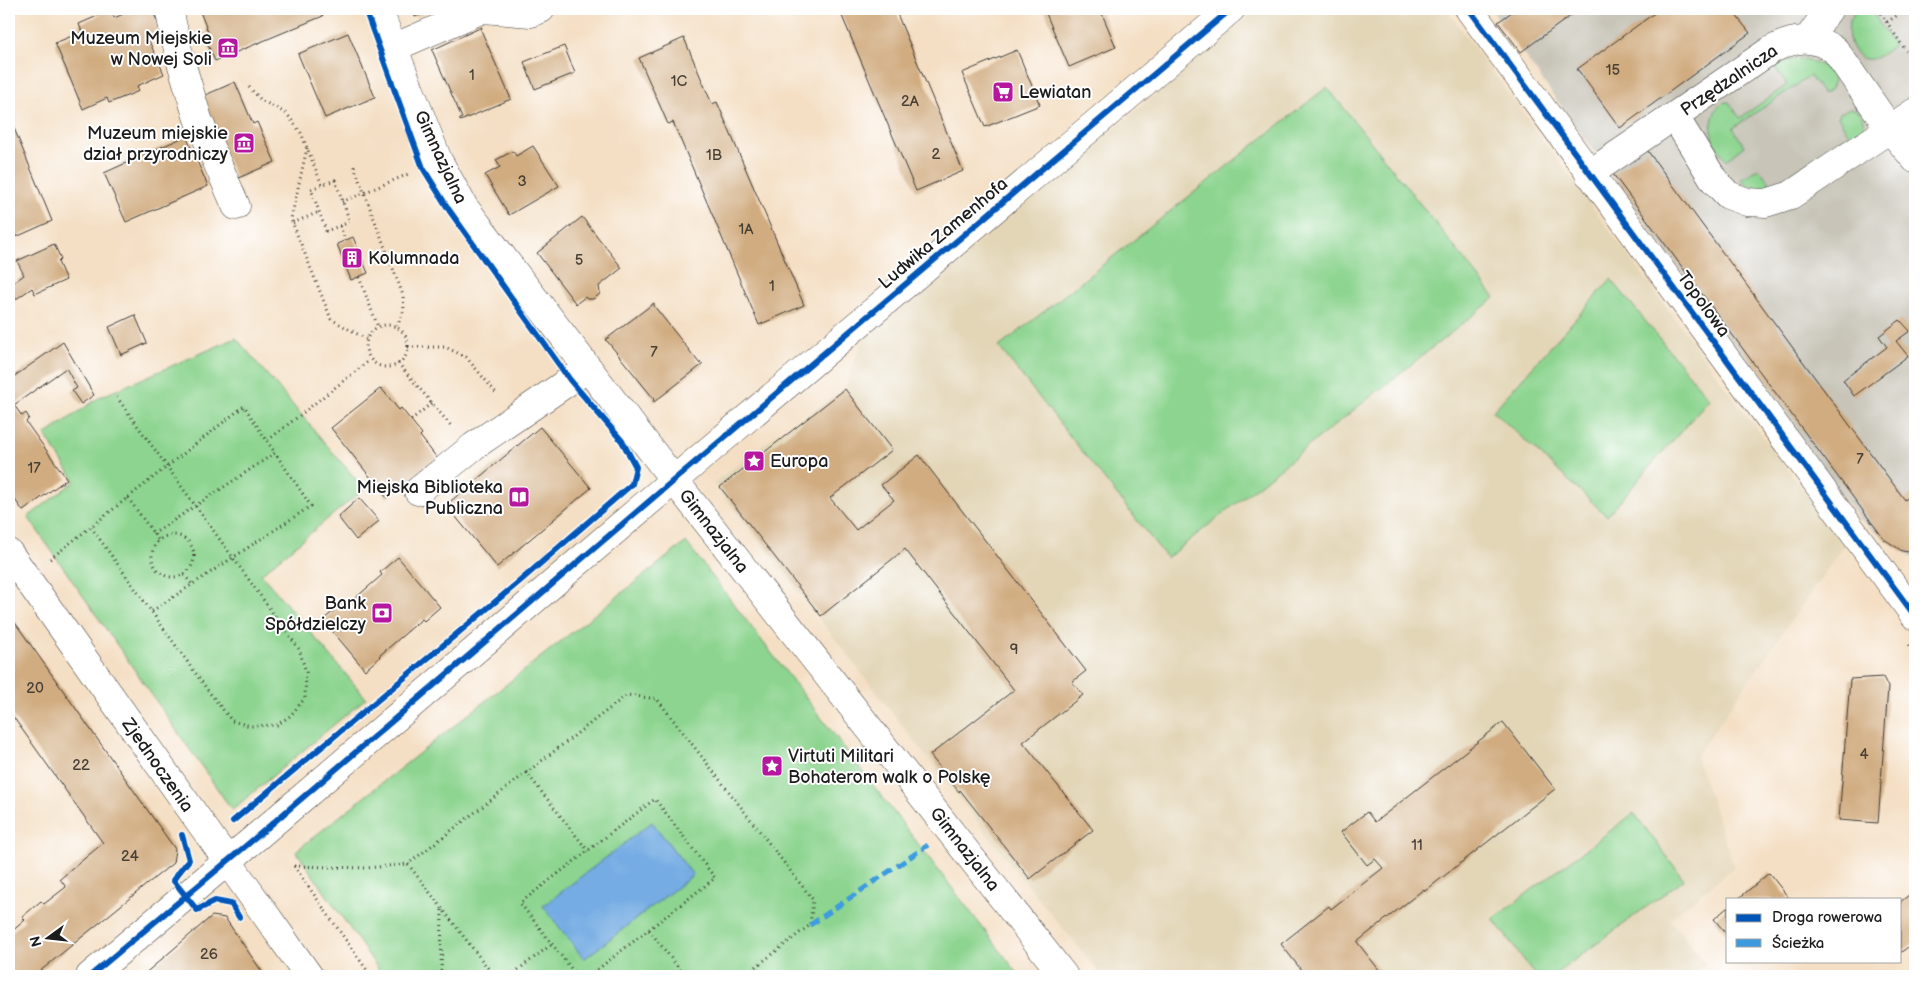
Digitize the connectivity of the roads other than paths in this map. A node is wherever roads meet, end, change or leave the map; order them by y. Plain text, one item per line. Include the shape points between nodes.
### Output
1 (169, 9) edge
2 (378, 9) edge
3 (541, 9) edge
4 (1231, 9) edge
5 (1469, 9) edge
6 (1829, 9) edge
7 (1808, 39) junction
8 (393, 48) junction
9 (1915, 112) edge
10 (1675, 117) junction
11 (1890, 129) junction
12 (1915, 159) edge
13 (1590, 174) junction
14 (236, 206) dead end
15 (588, 368) junction
16 (674, 480) junction
17 (418, 490) dead end
18 (9, 553) edge
19 (1915, 616) edge
20 (226, 861) junction
21 (1062, 975) edge
22 (90, 976) edge
23 (309, 976) edge

1 - 14 street via 198,119
2 - 8 street, Gimnazjalna
3 - 8 street via 531,13 483,9
4 - 16 street, Ludwika Zamenhofa
5 - 13 street, Topolowa
6 - 7 street
7 - 10 street, Przędzalnicza via 1788,42 1771,50
7 - 11 street via 1823,42 1835,50
8 - 15 street, Gimnazjalna via 438,160 464,207
9 - 11 street, Przędzalnicza
10 - 11 street, Przędzalnicza via 1714,180 1728,195 1746,202 1766,203 1791,195
10 - 13 street, Przędzalnicza
11 - 12 street
13 - 19 street, Topolowa
15 - 16 street, Gimnazjalna
15 - 17 street via 471,448
16 - 20 street, Ludwika Zamenhofa
16 - 21 street, Gimnazjalna
18 - 20 street, Zjednoczenia
20 - 22 street, Ludwika Zamenhofa
20 - 23 street, Zjednoczenia

